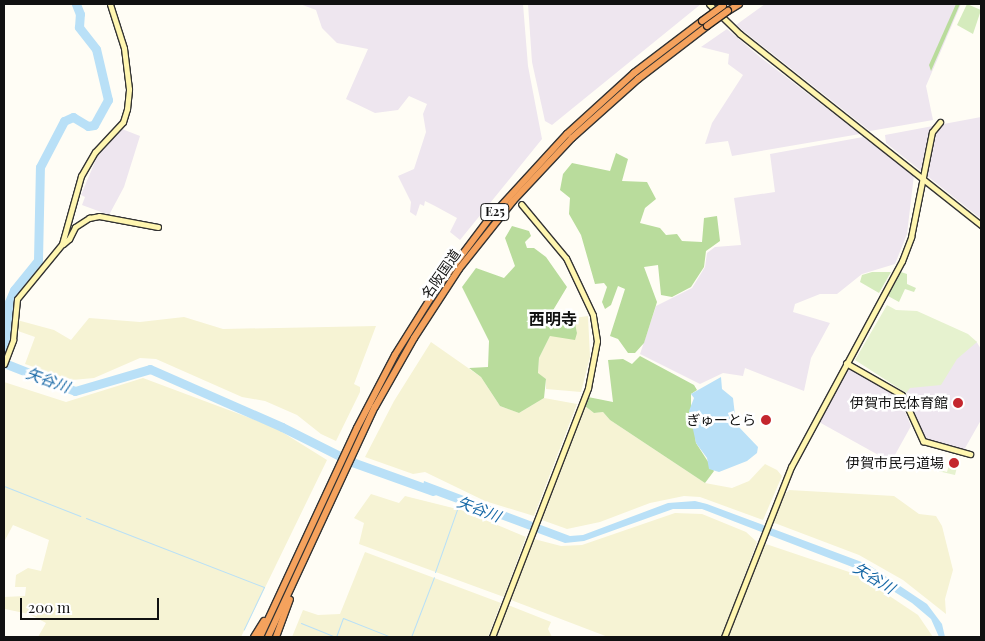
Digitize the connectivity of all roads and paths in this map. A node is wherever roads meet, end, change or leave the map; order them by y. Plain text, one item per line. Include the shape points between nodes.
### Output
1 (110, 4) edge
2 (709, 4) edge
3 (739, 4) edge
4 (724, 5) edge
5 (704, 24) junction
6 (940, 122) dead end
7 (923, 176) junction
8 (521, 204) dead end
9 (981, 225) edge
10 (158, 227) dead end
11 (62, 244) junction
12 (4, 363) edge
13 (846, 363) junction
14 (970, 454) dead end
15 (343, 465) junction
16 (305, 540) junction
17 (304, 560) junction
18 (254, 637) edge
19 (260, 637) edge
20 (268, 637) edge
21 (276, 637) edge
22 (492, 637) edge
23 (724, 637) edge

1 - 11 street via 124,48 129,89 127,108 122,122 95,152 81,176
2 - 7 street via 740,34
3 - 5 highway, 名阪国道 / E25, bridge
4 - 5 highway, 名阪国道 / E25, bridge
5 - 15 highway, 名阪国道 / E25 via 588,113 489,219 408,333
6 - 7 street via 932,132
7 - 9 street
7 - 13 street via 911,237 902,261
8 - 22 street via 566,258 593,315 597,341 588,388
10 - 11 street via 94,217 75,227 69,239
11 - 12 street via 17,299 13,340
13 - 14 street via 902,395 923,442
13 - 23 street via 810,427 767,523
15 - 16 highway, 名阪国道 / E25
15 - 17 highway, 名阪国道 / E25
16 - 18 highway
16 - 19 highway, 名阪国道 / E25
17 - 20 highway, 名阪国道 / E25
17 - 21 highway

